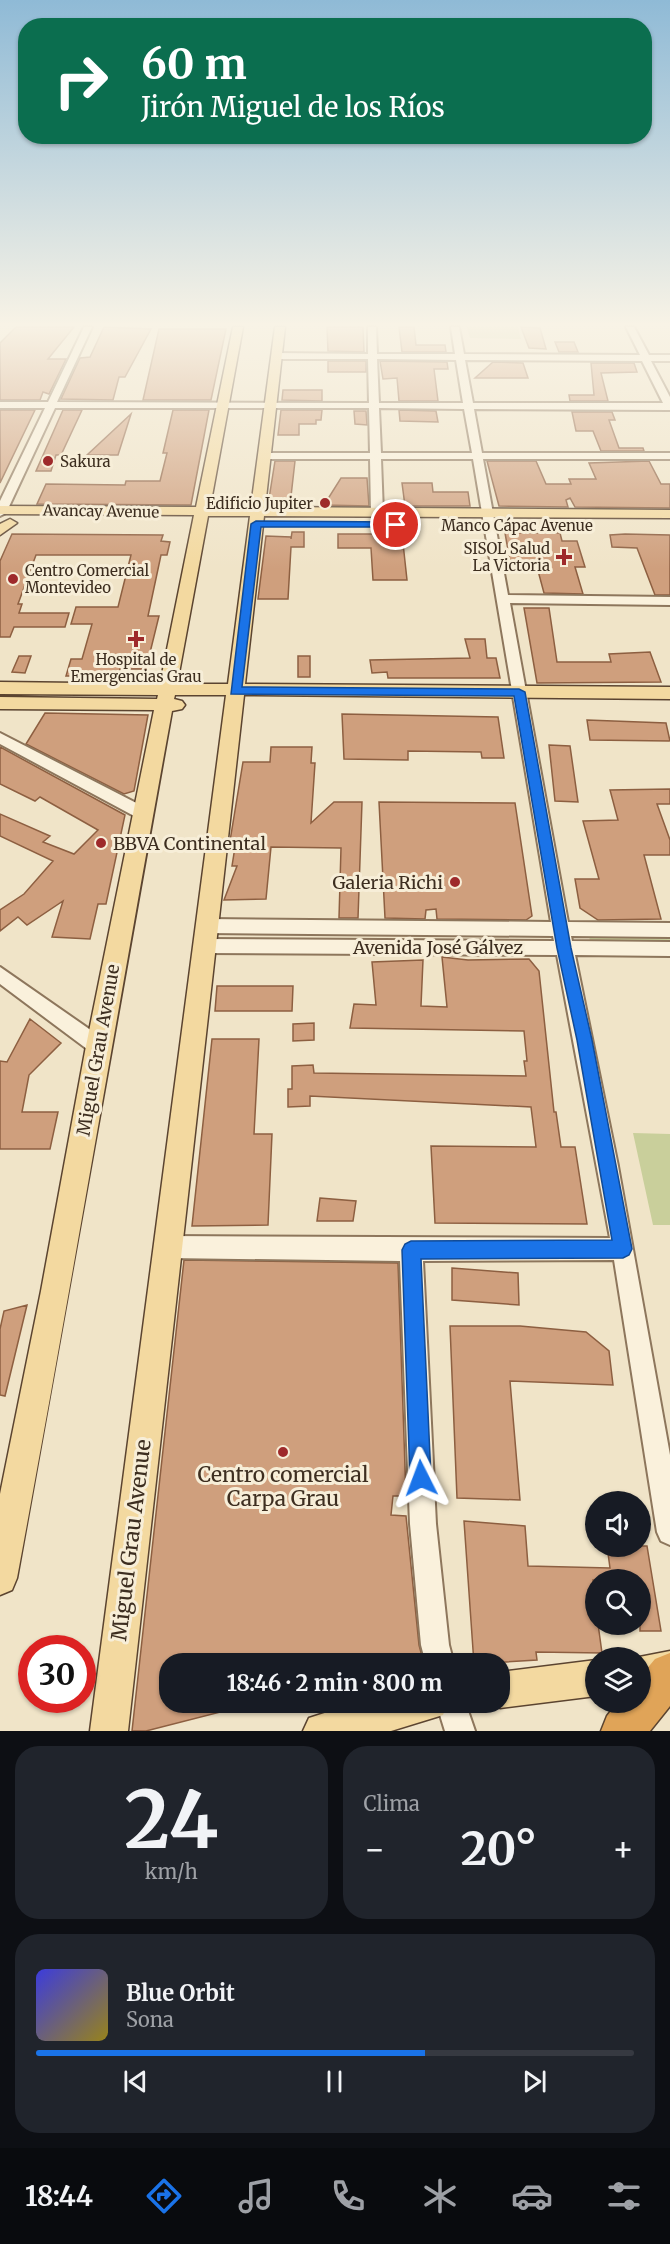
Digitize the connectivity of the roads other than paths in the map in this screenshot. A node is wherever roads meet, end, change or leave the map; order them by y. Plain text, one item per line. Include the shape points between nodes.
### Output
1 (49, 408) edge
2 (224, 408) edge
3 (266, 408) edge
4 (376, 408) edge
5 (468, 408) edge
6 (265, 456) junction
7 (477, 456) junction
8 (670, 456) edge
9 (376, 457) junction
10 (377, 513) junction
11 (670, 514) edge
12 (204, 518) junction
13 (251, 518) junction
14 (2, 519) edge
15 (488, 519) junction
16 (670, 526) edge
17 (502, 599) junction
18 (670, 601) edge
19 (0, 688) edge
20 (670, 693) edge
21 (32, 696) junction
22 (170, 698) junction
23 (230, 698) junction
24 (520, 699) junction
25 (0, 703) edge
26 (670, 706) edge
27 (0, 738) edge
28 (142, 813) junction
29 (670, 930) edge
30 (207, 936) junction
31 (562, 939) junction
32 (670, 949) edge
33 (0, 974) edge
34 (98, 1046) junction
35 (167, 1247) junction
36 (623, 1249) junction
37 (411, 1250) junction
38 (8, 1491) edge
39 (670, 1532) edge
40 (0, 1578) edge
41 (437, 1653) edge
42 (670, 1669) edge
43 (651, 1672) edge
44 (670, 1674) edge
45 (585, 1679) edge
46 (510, 1689) edge
47 (389, 1713) edge
48 (454, 1713) edge
49 (109, 1731) edge
50 (322, 1731) edge
51 (460, 1731) edge
52 (622, 1731) edge

1 - 14 street
2 - 12 main road, Miguel Grau Avenue
3 - 6 main road, Miguel Grau Avenue
4 - 9 street
5 - 7 street
6 - 9 street
6 - 13 main road, Miguel Grau Avenue
7 - 8 street
7 - 9 street
7 - 15 street
9 - 10 street
10 - 13 main road, Manco Cápac Avenue
10 - 15 main road, Manco Cápac Avenue
11 - 15 main road, Manco Cápac Avenue
12 - 13 main road
12 - 14 main road
12 - 22 main road, Miguel Grau Avenue
13 - 15 main road, Manco Cápac Avenue
13 - 23 main road, Miguel Grau Avenue
15 - 16 main road, Manco Cápac Avenue
15 - 17 street
17 - 18 street
17 - 24 street
19 - 21 main road
20 - 24 main road
21 - 22 main road
21 - 25 main road
22 - 23 main road
22 - 28 main road, Miguel Grau Avenue
23 - 24 main road
23 - 30 main road, Miguel Grau Avenue
24 - 26 main road
24 - 31 street
27 - 28 street
28 - 34 main road, Miguel Grau Avenue
29 - 31 street
30 - 31 street, Avenida José Gálvez
30 - 35 main road, Miguel Grau Avenue
31 - 32 street, Avenida José Gálvez
31 - 36 street
33 - 34 street
34 - 38 main road, Miguel Grau Avenue via 56,1291
35 - 37 street
35 - 49 main road, Miguel Grau Avenue
36 - 37 street
36 - 39 street
37 - 41 street via 423,1524
38 - 40 main road, Miguel Grau Avenue
42 - 43 main road
44 - 52 highway
45 - 46 main road
47 - 50 main road
48 - 51 street

